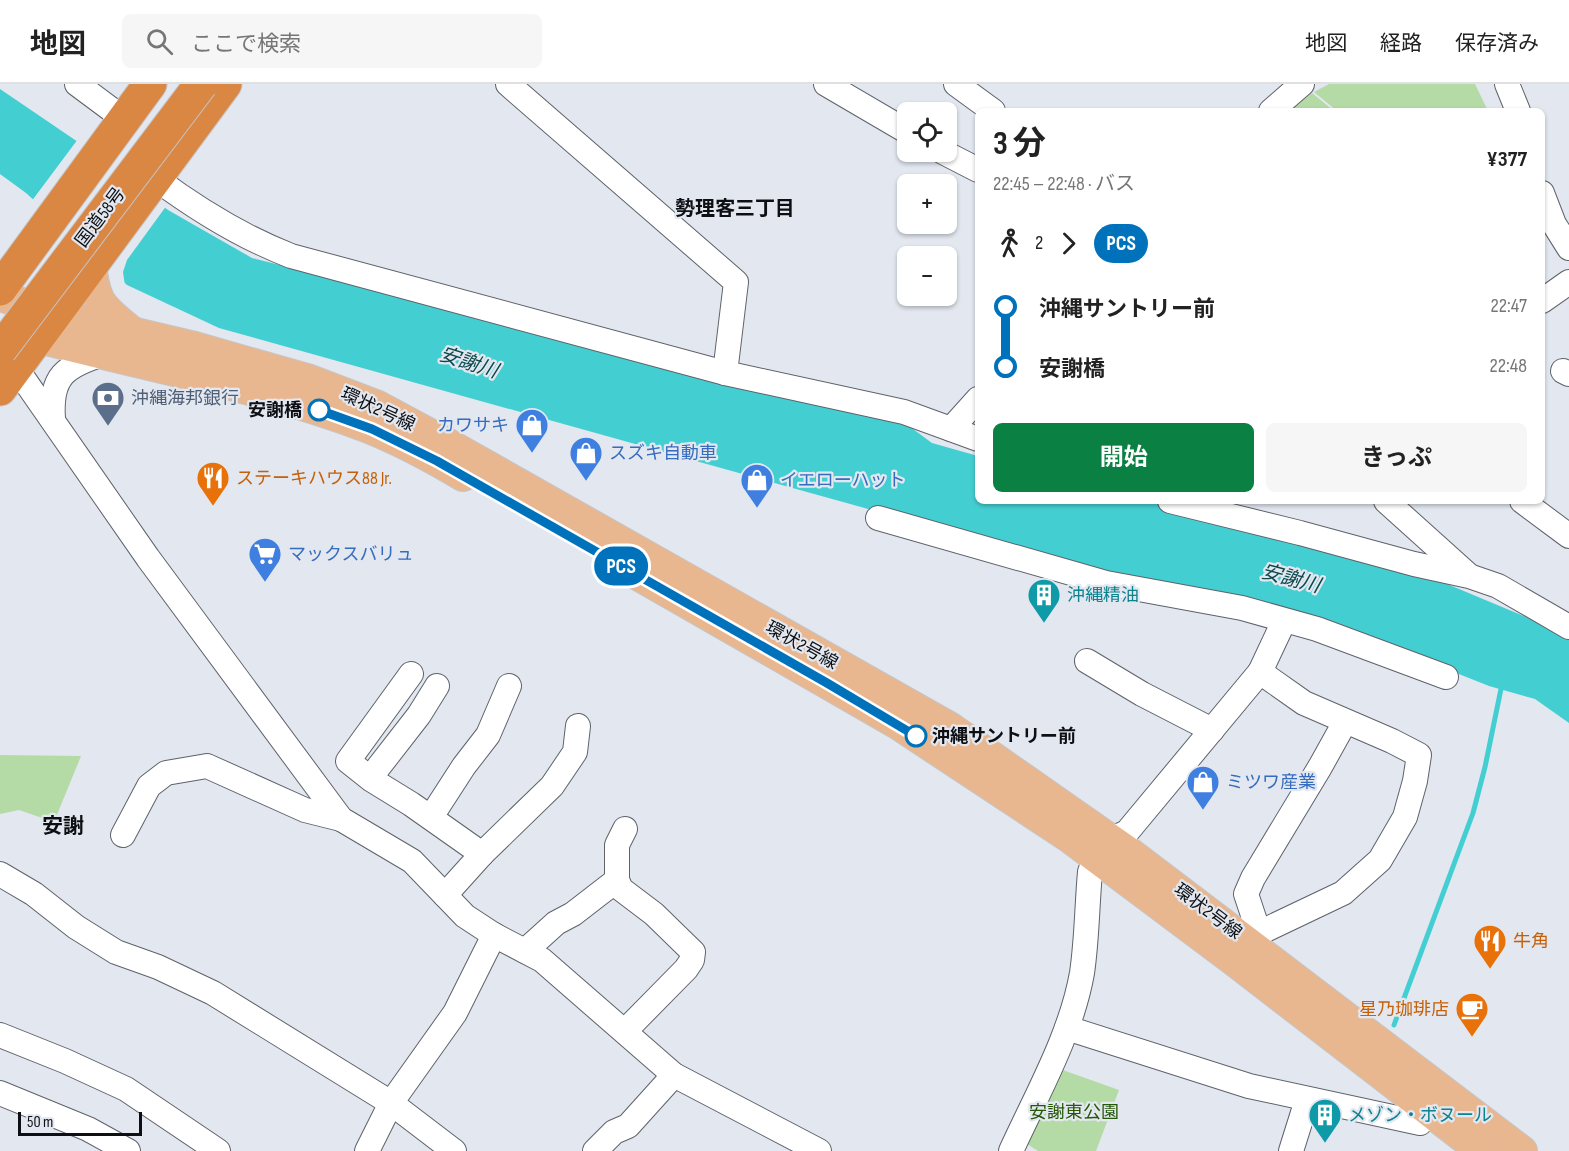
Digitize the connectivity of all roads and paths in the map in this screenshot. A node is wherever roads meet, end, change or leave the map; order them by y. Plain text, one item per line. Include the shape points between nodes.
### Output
1 (77, 84) edge
2 (150, 84) edge
3 (175, 84) edge
4 (201, 84) edge
5 (225, 84) edge
6 (508, 84) edge
7 (826, 84) edge
8 (956, 84) edge
9 (1302, 84) edge
10 (1507, 84) edge
11 (989, 108) edge
12 (1274, 108) edge
13 (1517, 108) edge
14 (124, 119) junction
15 (897, 126) edge
16 (957, 160) edge
17 (975, 169) edge
18 (151, 184) junction
19 (1545, 210) edge
20 (1548, 228) edge
21 (1569, 248) edge
22 (92, 263) junction
23 (1569, 282) edge
24 (0, 289) edge
25 (0, 296) edge
26 (1545, 299) edge
27 (0, 315) edge
28 (0, 324) edge
29 (47, 326) junction
30 (130, 330) junction
31 (103, 354) junction
32 (4, 363) edge
33 (725, 373) junction
34 (975, 402) edge
35 (53, 419) junction
36 (951, 429) junction
37 (975, 438) edge
38 (1183, 504) edge
39 (1389, 504) edge
40 (1526, 504) edge
41 (878, 518) dead end
42 (1569, 536) edge
43 (1469, 576) junction
44 (1284, 621) junction
45 (1569, 627) edge
46 (1086, 661) dead end
47 (1260, 672) junction
48 (411, 674) dead end
49 (1446, 677) dead end
50 (437, 686) dead end
51 (509, 686) dead end
52 (1345, 722) junction
53 (578, 726) dead end
54 (1212, 730) junction
55 (370, 778) junction
56 (431, 818) junction
57 (340, 819) junction
58 (625, 829) dead end
59 (123, 835) dead end
60 (1103, 847) junction
61 (482, 854) junction
62 (0, 874) edge
63 (617, 880) junction
64 (445, 895) junction
65 (494, 935) junction
66 (1246, 945) junction
67 (525, 951) junction
68 (1066, 1028) junction
69 (625, 1031) junction
70 (0, 1035) edge
71 (674, 1075) junction
72 (0, 1093) edge
73 (1307, 1100) junction
74 (1437, 1102) junction
75 (391, 1103) junction
76 (128, 1151) edge
77 (217, 1151) edge
78 (367, 1151) edge
79 (454, 1151) edge
80 (595, 1151) edge
81 (819, 1151) edge
82 (1011, 1151) edge
83 (1291, 1151) edge
84 (1481, 1151) edge
85 (1522, 1151) edge

1 - 14 street
2 - 14 highway
3 - 27 highway, 国道58号
4 - 32 highway, 国道58号, bridge
5 - 18 highway
6 - 33 street via 736,282
7 - 15 street
8 - 11 street
9 - 12 street
10 - 13 street
14 - 24 highway
16 - 17 street
18 - 22 highway
18 - 33 street via 257,243 291,256
19 - 20 street
20 - 21 street
22 - 29 highway
22 - 30 main road via 98,300
23 - 26 street
25 - 29 main road, 環状2号線
28 - 29 main road, 環状2号線
29 - 30 main road, 環状2号線
29 - 31 main road, 環状2号線
29 - 32 highway
30 - 60 main road, 環状2号線 via 310,380 378,406 412,424 951,728
31 - 35 street via 79,362 62,375 53,393
31 - 60 main road, 環状2号線 via 319,410 372,429 437,461 896,723
32 - 35 street
33 - 36 street via 903,412
34 - 36 street
35 - 57 street via 148,558
36 - 37 street
38 - 43 street
39 - 43 street
40 - 42 street
41 - 44 street via 1106,583 1242,608
43 - 45 street via 1498,586
44 - 47 street
44 - 49 street via 1317,629
46 - 54 street
47 - 52 street via 1304,703
47 - 54 street
48 - 55 street via 348,761
50 - 55 street
51 - 56 street via 488,735
52 - 66 street via 1253,878 1246,894
52 - 66 street via 1419,755 1405,817 1380,860 1343,893
53 - 61 street via 575,752 552,786
54 - 60 street via 1127,832
55 - 56 street
56 - 61 street
57 - 59 street via 305,810 207,766 166,773 149,786
57 - 64 street via 412,861
58 - 63 street via 617,845
60 - 66 main road, 環状2号線
60 - 68 street via 1090,872 1082,973
61 - 64 street
62 - 75 street via 116,952 213,993
63 - 67 street via 556,923
63 - 69 street via 621,889 693,952 686,969
64 - 65 street via 465,916
65 - 67 street
65 - 75 street via 455,1013
66 - 74 main road, 環状2号線
67 - 69 street via 542,960
68 - 73 street via 1249,1086
68 - 82 street
69 - 71 street
70 - 77 street via 126,1089
71 - 80 street via 628,1126 614,1132
71 - 81 street
72 - 76 street via 88,1129
73 - 74 street via 1420,1122
73 - 83 street
74 - 84 main road, 環状2号線
74 - 85 main road, 環状2号線
75 - 78 street
75 - 79 street

